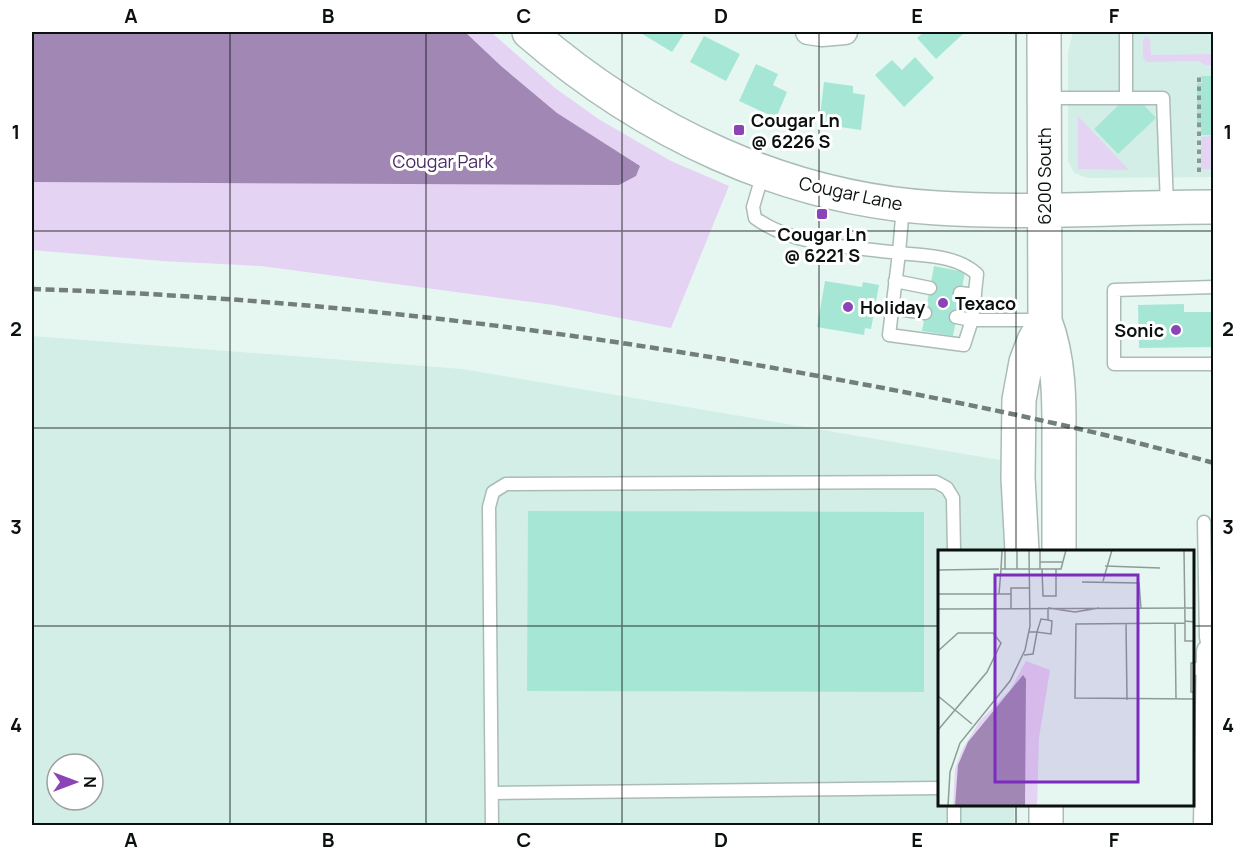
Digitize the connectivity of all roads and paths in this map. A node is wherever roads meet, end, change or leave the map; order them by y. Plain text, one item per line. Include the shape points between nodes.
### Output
1 (529, 32) edge
2 (808, 32) edge
3 (845, 32) edge
4 (1044, 32) edge
5 (1126, 32) edge
6 (1199, 76) dead end
7 (1044, 98) junction
8 (1126, 98) junction
9 (764, 171) junction
10 (1199, 172) dead end
11 (903, 205) junction
12 (1167, 207) junction
13 (1214, 207) edge
14 (1045, 210) junction
15 (899, 253) junction
16 (895, 281) junction
17 (1214, 287) edge
18 (930, 288) dead end
19 (960, 293) dead end
20 (975, 296) junction
21 (892, 308) junction
22 (925, 313) dead end
23 (956, 317) dead end
24 (972, 320) junction
25 (1045, 321) junction
26 (1214, 364) edge
27 (1204, 522) dead end
28 (954, 550) edge
29 (1022, 550) edge
30 (1059, 550) edge
31 (1206, 660) edge
32 (938, 788) edge
33 (1200, 789) edge
34 (492, 793) junction
35 (954, 806) edge
36 (1046, 806) edge
37 (492, 825) edge
38 (954, 825) edge
39 (1046, 825) edge
40 (1206, 825) edge

1 - 9 main road, Cougar Lane via 633,110 697,144
2 - 3 street
4 - 7 main road, 6200 South
5 - 8 lane
6 - 10 path
7 - 8 lane
7 - 14 main road, 6200 South
8 - 12 lane via 1163,98
9 - 11 main road, Cougar Lane via 848,195
9 - 15 lane via 753,207 755,219 766,227 818,242
11 - 14 main road, Cougar Lane
11 - 15 lane
12 - 13 main road, Cougar Lane
12 - 14 main road, Cougar Lane
14 - 25 main road, 6200 South
15 - 16 lane
15 - 20 lane via 955,260 968,266 977,274
16 - 18 lane
16 - 21 lane
17 - 26 lane via 1114,290 1114,364
19 - 20 lane
20 - 24 lane
21 - 22 lane
21 - 24 lane via 889,335 964,345
23 - 24 lane
24 - 25 lane
25 - 29 main road, 6200 South via 1026,362 1019,400
25 - 30 main road, 6200 South via 1057,368
27 - 31 lane
28 - 34 lane via 953,498 947,488 936,482 506,484 494,492 489,507
31 - 33 street
32 - 34 lane
33 - 40 street
34 - 37 lane
35 - 38 lane
36 - 39 main road

